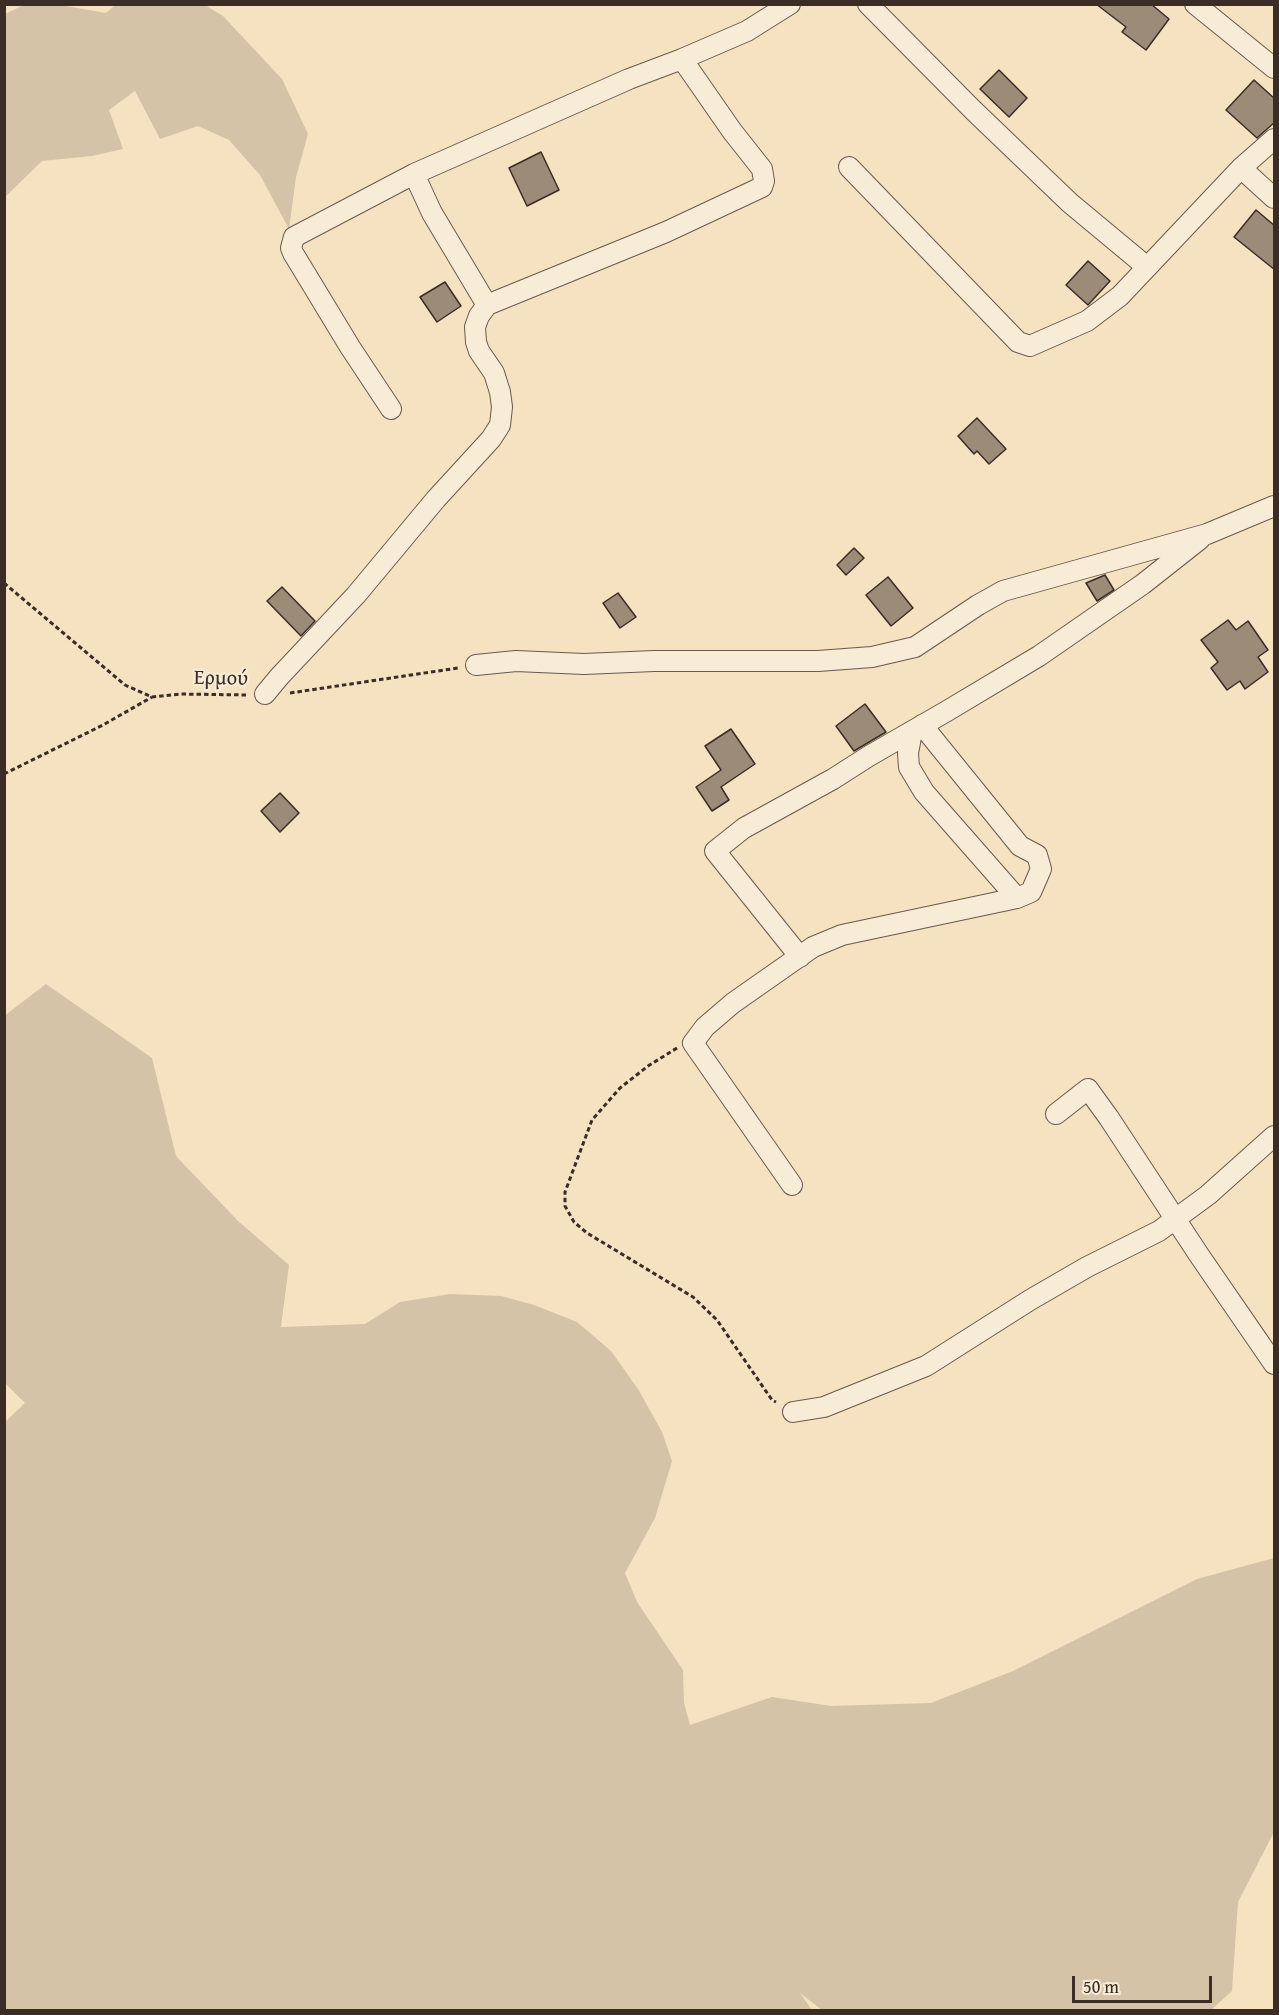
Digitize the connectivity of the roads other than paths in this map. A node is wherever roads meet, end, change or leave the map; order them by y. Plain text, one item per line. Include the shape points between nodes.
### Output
1 (790, 4) edge
2 (868, 4) edge
3 (1195, 4) edge
4 (682, 59) junction
5 (1275, 68) edge
6 (1275, 139) edge
7 (849, 167) dead end
8 (1241, 168) junction
9 (414, 174) junction
10 (1275, 198) edge
11 (1147, 267) junction
12 (487, 305) junction
13 (391, 409) dead end
14 (1275, 506) edge
15 (1207, 534) junction
16 (476, 665) road end
17 (266, 694) road end
18 (917, 729) junction
19 (1017, 898) junction
20 (800, 957) junction
21 (1056, 1114) dead end
22 (1275, 1136) edge
23 (792, 1185) dead end
24 (1176, 1219) junction
25 (1275, 1364) edge
26 (793, 1412) road end

1 - 4 street via 747,32
2 - 11 street via 1070,203
3 - 5 street
4 - 9 street via 629,78
4 - 12 street via 762,169 762,187 666,232
6 - 8 street
7 - 11 street via 1025,346 1087,321 1120,296
8 - 10 street
8 - 11 street
9 - 12 street via 432,213
9 - 13 street via 299,233 292,242 293,253
12 - 17 street via 478,316 476,342 500,392 500,425
14 - 15 street
15 - 16 street via 1003,591 915,647 872,657 584,664 516,661
15 - 18 street via 1143,585 1039,656
18 - 19 street via 908,753 909,767 924,792
18 - 19 street via 1020,846 1036,855 1041,869 1031,892
18 - 20 street via 744,828 715,851
19 - 20 street via 842,935
20 - 23 street via 733,1003 693,1043
21 - 24 street via 1088,1089
22 - 24 street
24 - 25 street
24 - 26 street via 1159,1232 1030,1300 926,1366 824,1407

